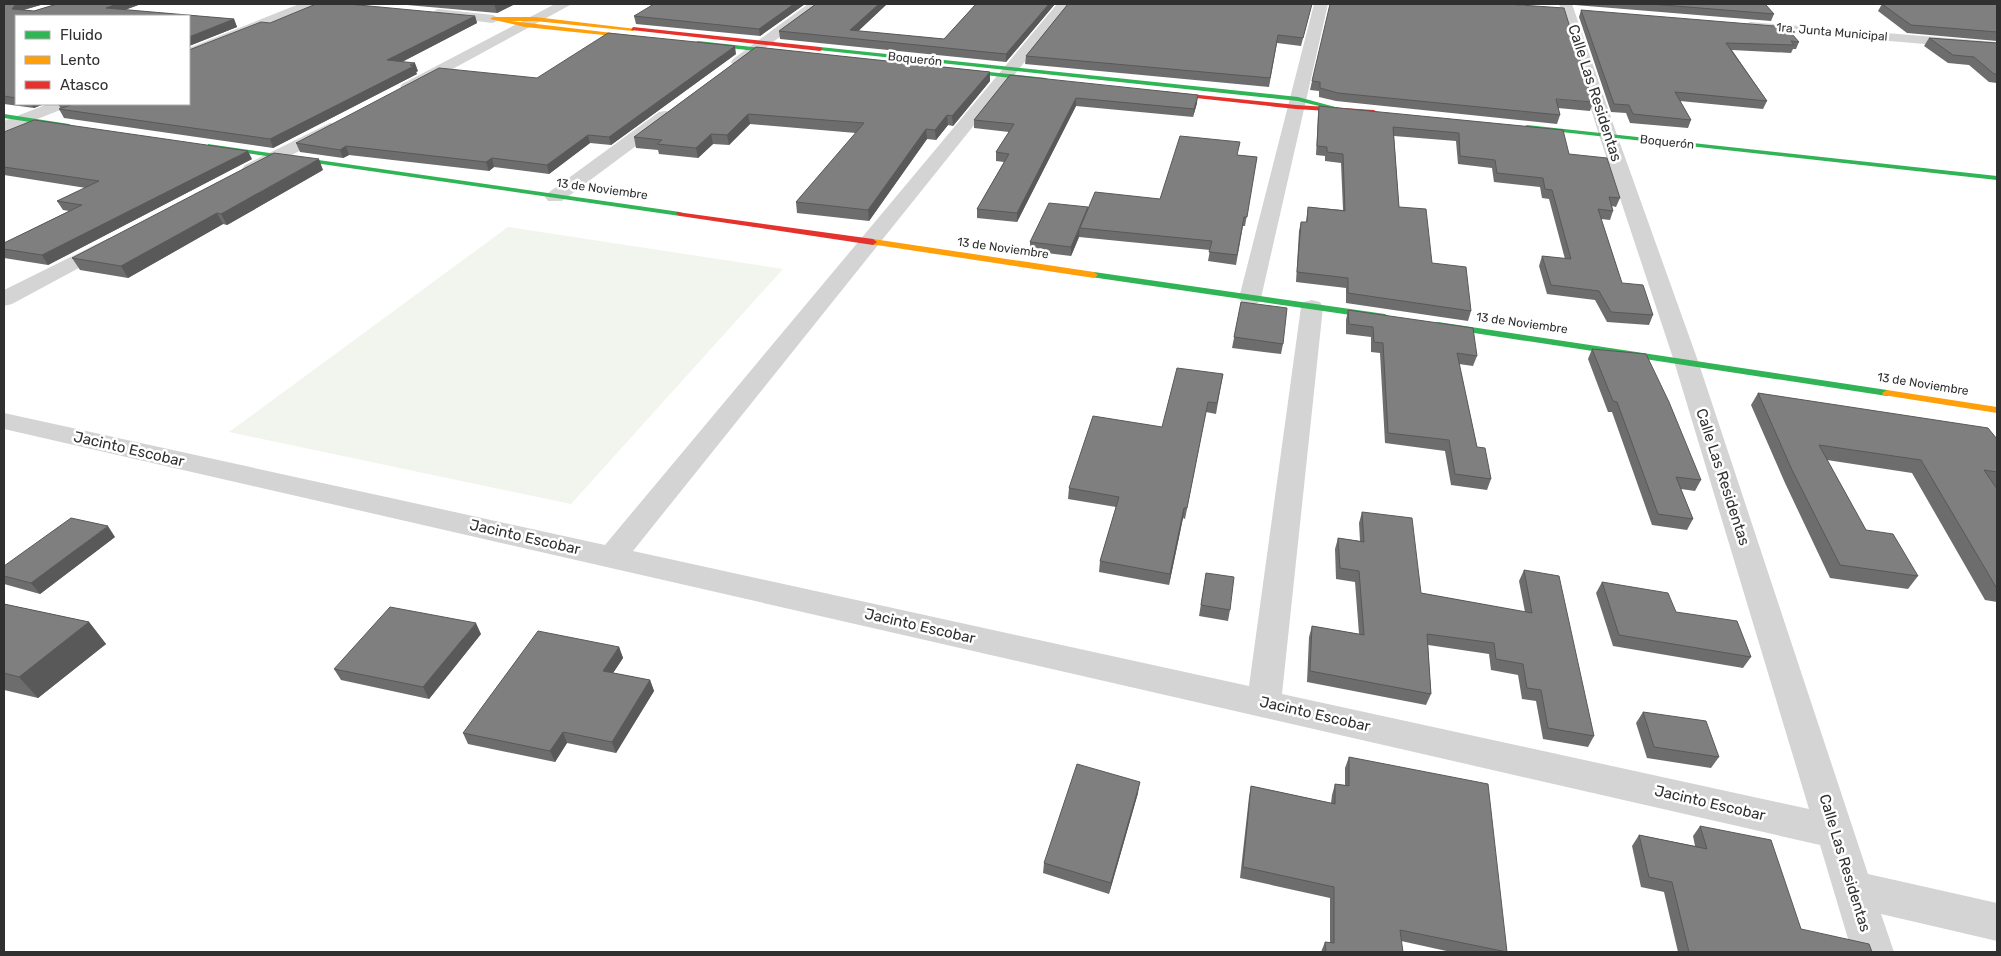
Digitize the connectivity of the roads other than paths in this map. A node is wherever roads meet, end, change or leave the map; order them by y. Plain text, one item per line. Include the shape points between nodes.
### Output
1 (310, 4) edge
2 (565, 4) edge
3 (816, 4) edge
4 (1064, 4) edge
5 (1321, 4) edge
6 (1569, 9) edge
7 (426, 12) edge
8 (494, 19) joint
9 (530, 22) junction
10 (1734, 24) edge
11 (759, 46) junction
12 (1997, 46) edge
13 (190, 53) edge
14 (1008, 72) junction
15 (723, 73) edge
16 (396, 92) edge
17 (1297, 103) junction
18 (59, 105) edge
19 (675, 108) edge
20 (1384, 113) edge
21 (4, 116) edge
22 (24, 119) junction
23 (345, 120) edge
24 (1510, 126) edge
25 (4, 127) edge
26 (82, 128) edge
27 (1608, 136) junction
28 (199, 144) edge
29 (276, 156) junction
30 (1997, 178) edge
31 (232, 179) edge
32 (555, 196) junction
33 (127, 234) edge
34 (869, 242) junction
35 (1250, 298) junction
36 (4, 299) edge
37 (1312, 307) junction
38 (1400, 320) edge
39 (1430, 324) edge
40 (1686, 361) junction
41 (1997, 410) edge
42 (4, 420) edge
43 (612, 557) junction
44 (1264, 703) junction
45 (1836, 832) junction
46 (1853, 889) junction
47 (1997, 922) edge
48 (1873, 952) edge

1 - 13 street
2 - 9 street
3 - 11 street
4 - 14 street
5 - 17 street
6 - 27 street, Calle Las Residentas
7 - 8 street, Boquerón
8 - 9 street, Boquerón
9 - 11 street, Boquerón
9 - 16 street
10 - 12 street, 1ra. Junta Municipal
11 - 14 street, Boquerón
11 - 15 street
14 - 17 street, Boquerón
14 - 34 street
17 - 20 street, Boquerón
17 - 35 street
18 - 22 street
19 - 32 street
21 - 22 street
22 - 25 street
22 - 26 street
23 - 29 street
24 - 27 street, Boquerón
27 - 30 street, Boquerón
27 - 40 street, Calle Las Residentas
28 - 29 street, 13 de Noviembre
29 - 31 street
29 - 32 street, 13 de Noviembre
32 - 34 street, 13 de Noviembre
33 - 36 street
34 - 35 street, 13 de Noviembre
34 - 43 street
35 - 37 street, 13 de Noviembre
37 - 38 street, 13 de Noviembre
37 - 44 street
39 - 40 street, 13 de Noviembre
40 - 41 street, 13 de Noviembre
40 - 45 street, Calle Las Residentas
42 - 43 street, Jacinto Escobar
43 - 44 street, Jacinto Escobar
44 - 45 street, Jacinto Escobar
45 - 46 street, Calle Las Residentas
46 - 47 street
46 - 48 street, Calle Las Residentas

